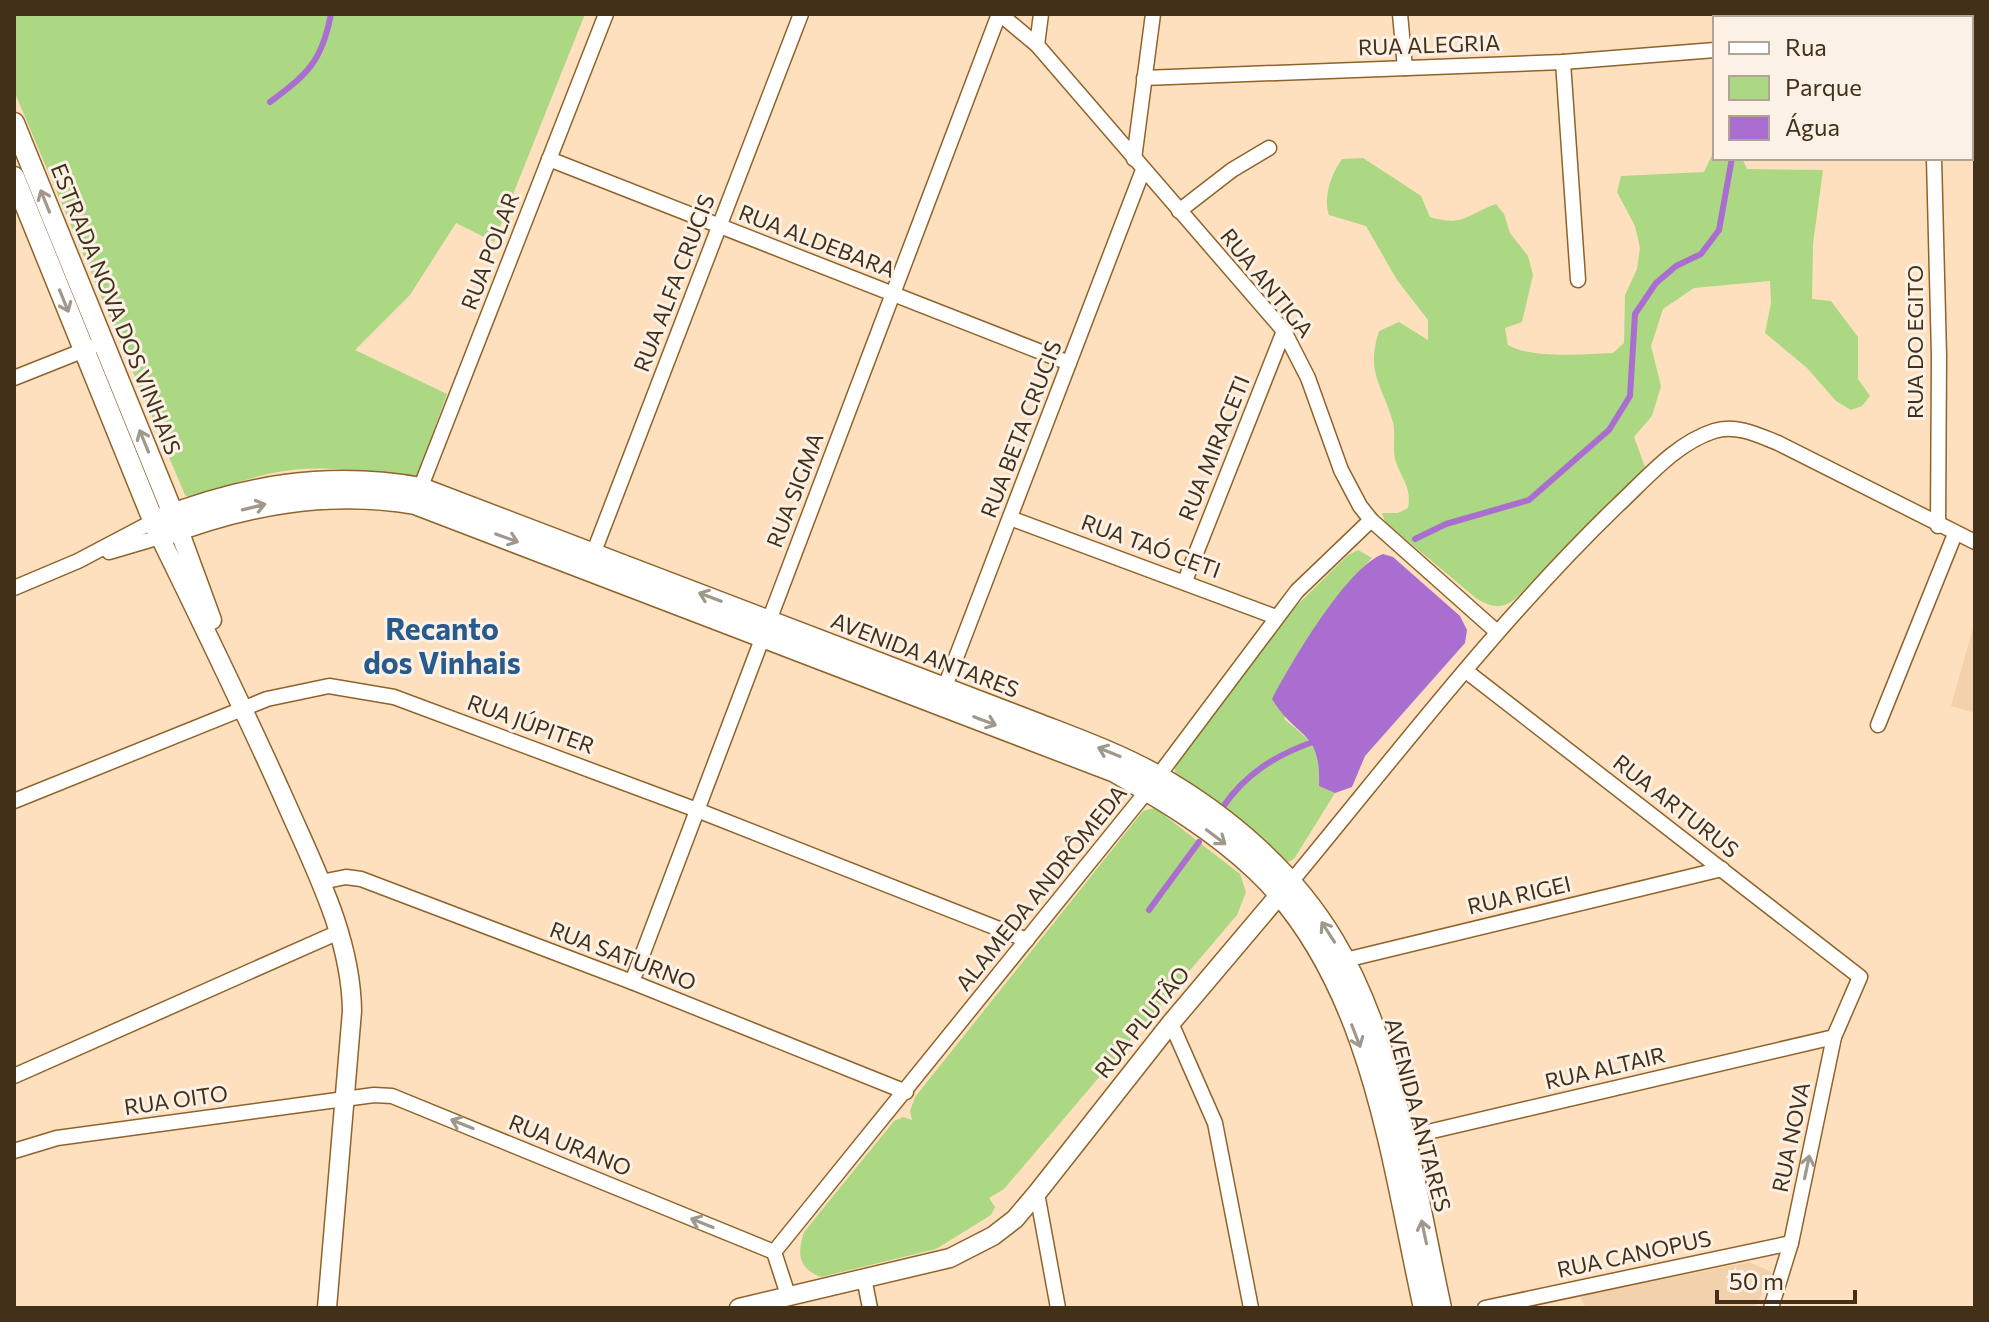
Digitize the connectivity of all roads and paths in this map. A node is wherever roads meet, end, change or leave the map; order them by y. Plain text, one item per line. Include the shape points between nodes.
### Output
1 (606, 14) edge
2 (801, 14) edge
3 (1000, 14) edge
4 (1041, 14) edge
5 (1153, 14) edge
6 (1400, 14) edge
7 (1037, 45) junction
8 (1713, 50) edge
9 (1563, 62) junction
10 (1405, 68) junction
11 (1144, 78) junction
12 (14, 123) edge
13 (1269, 148) dead end
14 (549, 159) junction
15 (1934, 160) edge
16 (1138, 164) junction
17 (19, 176) edge
18 (1179, 211) junction
19 (719, 226) junction
20 (1578, 280) dead end
21 (893, 294) junction
22 (1284, 331) junction
23 (94, 346) junction
24 (1069, 363) junction
25 (14, 378) edge
26 (418, 496) junction
27 (1010, 518) junction
28 (1371, 520) junction
29 (166, 525) junction
30 (1938, 526) junction
31 (1955, 534) junction
32 (1975, 542) edge
33 (590, 560) junction
34 (1185, 581) junction
35 (14, 588) edge
36 (1276, 617) junction
37 (766, 628) junction
38 (1497, 632) junction
39 (1466, 671) junction
40 (942, 696) junction
41 (244, 709) junction
42 (1878, 725) dead end
43 (1153, 784) junction
44 (14, 801) edge
45 (697, 810) junction
46 (1722, 869) junction
47 (321, 882) junction
48 (1285, 888) junction
49 (339, 932) junction
50 (1027, 940) junction
51 (1335, 962) junction
52 (1860, 977) joint
53 (632, 982) junction
54 (1171, 1023) junction
55 (1834, 1037) junction
56 (14, 1076) edge
57 (906, 1092) junction
58 (345, 1100) junction
59 (1395, 1140) junction
60 (14, 1151) edge
61 (1037, 1193) junction
62 (1791, 1243) junction
63 (774, 1252) junction
64 (864, 1278) junction
65 (788, 1295) junction
66 (322, 1307) edge
67 (739, 1308) edge
68 (870, 1308) edge
69 (1058, 1308) edge
70 (1251, 1308) edge
71 (1424, 1308) edge
72 (1441, 1308) edge
73 (1485, 1308) edge
74 (1771, 1308) edge

1 - 14 street, RUA POLAR
2 - 19 street, RUA ALFA CRUCIS
3 - 7 street, RUA ANTIGA
3 - 21 street, RUA SIGMA
4 - 7 street
5 - 11 street, RUA BETA CRUCIS
6 - 10 street
7 - 16 street, RUA ANTIGA
8 - 9 street, RUA ALEGRIA
9 - 10 street, RUA ALEGRIA
9 - 20 street
10 - 11 street, RUA ALEGRIA
11 - 16 street, RUA BETA CRUCIS
12 - 17 main road, ESTRADA NOVA DOS VINHAIS
13 - 18 street
14 - 19 street, RUA ALDEBARA
14 - 26 street, RUA POLAR
15 - 30 street, RUA DO EGITO
16 - 18 street, RUA ANTIGA
16 - 24 street, RUA BETA CRUCIS
17 - 23 main road, ESTRADA NOVA DOS VINHAIS
18 - 22 street, RUA ANTIGA
19 - 21 street, RUA ALDEBARA
19 - 33 street, RUA ALFA CRUCIS
21 - 24 street, RUA ALDEBARA
21 - 37 street, RUA SIGMA
22 - 28 street, RUA ANTIGA via 1308,378 1350,491
22 - 34 street, RUA MIRACETI
23 - 25 street
23 - 29 main road, ESTRADA NOVA DOS VINHAIS
24 - 27 street, RUA BETA CRUCIS
26 - 29 main road, AVENIDA ANTARES via 373,481 301,481 242,491
26 - 33 main road, AVENIDA ANTARES
27 - 34 street, RUA TAÓ CETI
27 - 40 street, RUA BETA CRUCIS
28 - 36 street, ALAMEDA ANDRÔMEDA
28 - 38 street, RUA ANTIGA
29 - 35 street, AVENIDA ANTARES
29 - 41 street
30 - 31 street, RUA PLUTÃO
30 - 38 street, RUA PLUTÃO via 1778,443 1745,430 1714,431 1665,460
31 - 32 street, RUA PLUTÃO
31 - 42 street
33 - 37 main road, AVENIDA ANTARES
34 - 36 street, RUA TAÓ CETI
36 - 43 street, ALAMEDA ANDRÔMEDA
37 - 40 main road, AVENIDA ANTARES
37 - 45 street, RUA SIGMA
38 - 39 street, RUA PLUTÃO
39 - 46 street, RUA ARTURUS
39 - 48 street, RUA PLUTÃO
40 - 43 main road, AVENIDA ANTARES via 1123,757
41 - 44 street, RUA JÚPITER
41 - 45 street, RUA JÚPITER via 329,686 375,691
41 - 47 street
43 - 48 main road, AVENIDA ANTARES via 1230,825
43 - 50 street, ALAMEDA ANDRÔMEDA
45 - 50 street, RUA JÚPITER
45 - 53 street, RUA SIGMA
46 - 51 street, RUA RIGEI
46 - 52 street, RUA ARTURUS
47 - 49 street
47 - 53 street, RUA SATURNO via 361,879
48 - 51 main road, AVENIDA ANTARES via 1317,916
48 - 54 street, RUA PLUTÃO
49 - 56 street
49 - 58 street via 352,989
50 - 57 street, ALAMEDA ANDRÔMEDA
51 - 59 main road, AVENIDA ANTARES via 1376,1041
52 - 55 street, RUA NOVA
53 - 57 street, RUA SATURNO
54 - 61 street, RUA PLUTÃO
54 - 70 street via 1215,1123
55 - 59 street, RUA ALTAIR
62 -> 55 street, RUA NOVA
57 - 63 street, ALAMEDA ANDRÔMEDA
58 - 60 street, RUA OITO via 57,1138
63 -> 58 street, RUA URANO via 392,1096
58 - 66 street
59 - 71 main road, AVENIDA ANTARES
72 -> 59 main road, AVENIDA ANTARES
61 - 64 street, RUA PLUTÃO via 1015,1219 964,1253
61 - 69 street
62 - 73 street, RUA CANOPUS
62 - 74 street, RUA NOVA
63 - 65 street
64 - 65 street, RUA PLUTÃO
64 - 68 street
65 - 67 street, RUA PLUTÃO

